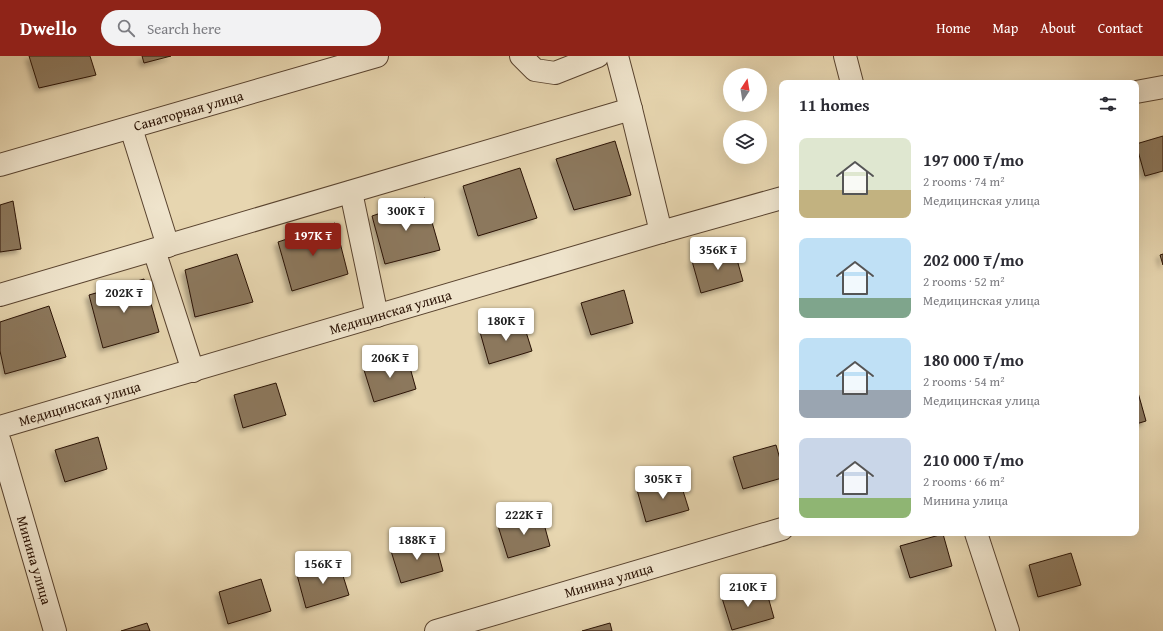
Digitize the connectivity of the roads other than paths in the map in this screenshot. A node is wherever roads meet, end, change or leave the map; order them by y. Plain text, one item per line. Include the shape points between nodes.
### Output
1 (377, 56) edge
2 (521, 56) edge
3 (598, 56) edge
4 (617, 56) edge
5 (845, 56) edge
6 (851, 80) edge
7 (1163, 87) edge
8 (1139, 91) edge
9 (631, 109) junction
10 (131, 128) junction
11 (0, 165) edge
12 (351, 192) junction
13 (779, 199) edge
14 (661, 232) junction
15 (161, 248) junction
16 (0, 295) edge
17 (377, 316) junction
18 (193, 371) junction
19 (0, 427) edge
20 (0, 442) edge
21 (779, 530) edge
22 (977, 536) edge
23 (54, 631) edge
24 (436, 631) edge
25 (1008, 631) edge

1 - 10 street, Санаторная улица
2 - 3 street via 535,70 555,73
4 - 9 street
5 - 6 street
7 - 8 street
9 - 12 street
9 - 14 street
10 - 11 street, Санаторная улица
10 - 15 street
12 - 15 street
12 - 17 street
13 - 14 street, Медицинская улица
14 - 17 street, Медицинская улица
15 - 16 street
15 - 18 street
17 - 18 street, Медицинская улица
18 - 19 street, Медицинская улица
20 - 23 street, Минина улица
21 - 24 street, Минина улица
22 - 25 street

